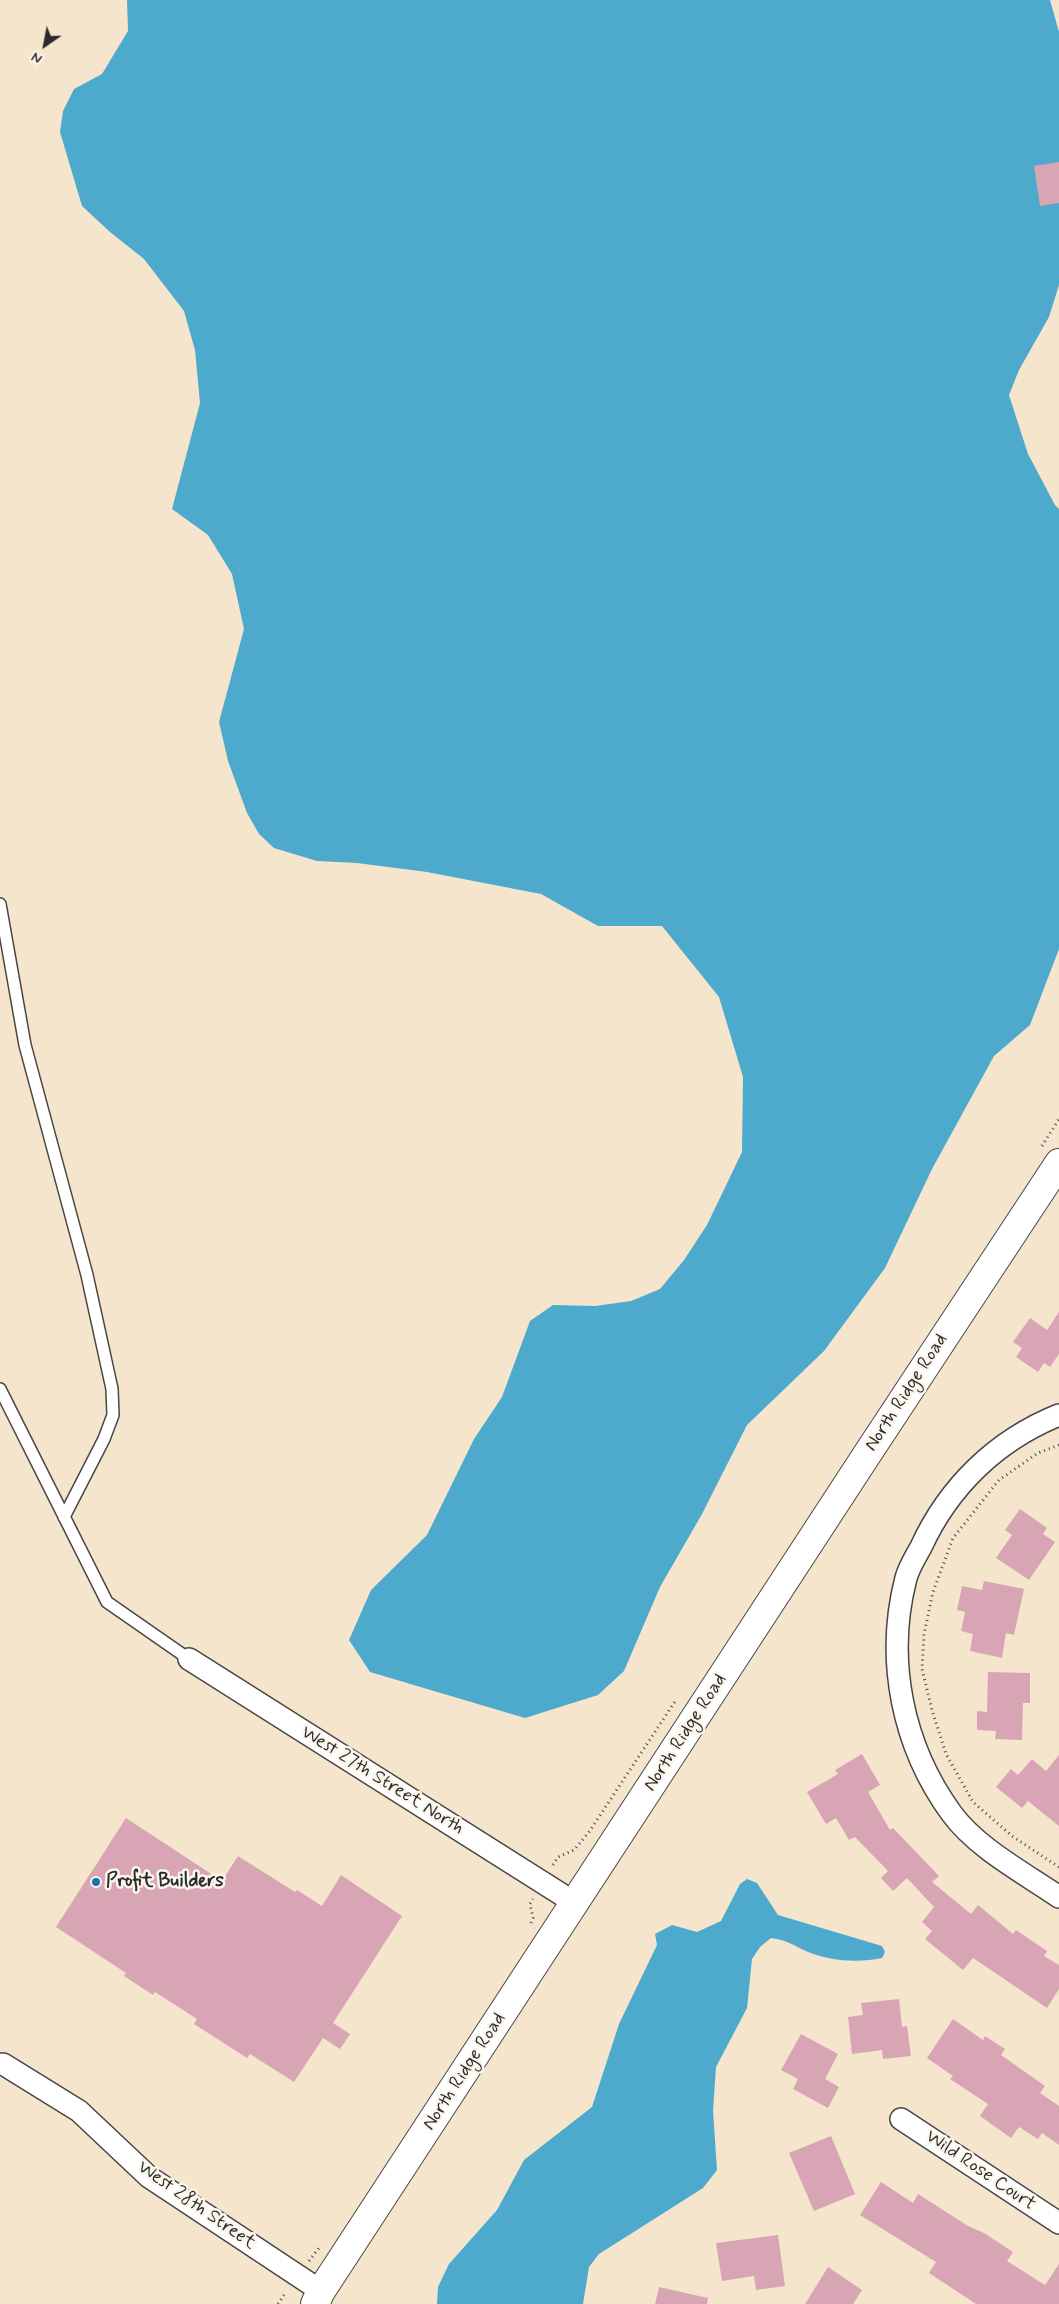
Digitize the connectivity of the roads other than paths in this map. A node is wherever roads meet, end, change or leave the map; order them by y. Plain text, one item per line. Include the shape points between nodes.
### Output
1 (0, 904) edge
2 (1059, 1163) edge
3 (0, 1389) edge
4 (1059, 1415) edge
5 (64, 1517) junction
6 (190, 1659) joint
7 (1059, 1897) edge
8 (575, 1903) junction
9 (3, 2064) dead end
10 (901, 2119) dead end
11 (1059, 2224) edge
12 (318, 2298) edge

1 - 5 lane via 24,1045 87,1275 112,1389 113,1415 104,1439
2 - 8 main road, North Ridge Road
3 - 5 lane
4 - 7 street via 997,1448 959,1484 930,1526 906,1576 898,1630 897,1677 910,1737 952,1814 970,1835
5 - 6 lane via 107,1602
6 - 8 street, West 27th Street North
8 - 12 main road, North Ridge Road
9 - 12 street, West 28th Street via 79,2111 150,2177
10 - 11 street, Wild Rose Court

